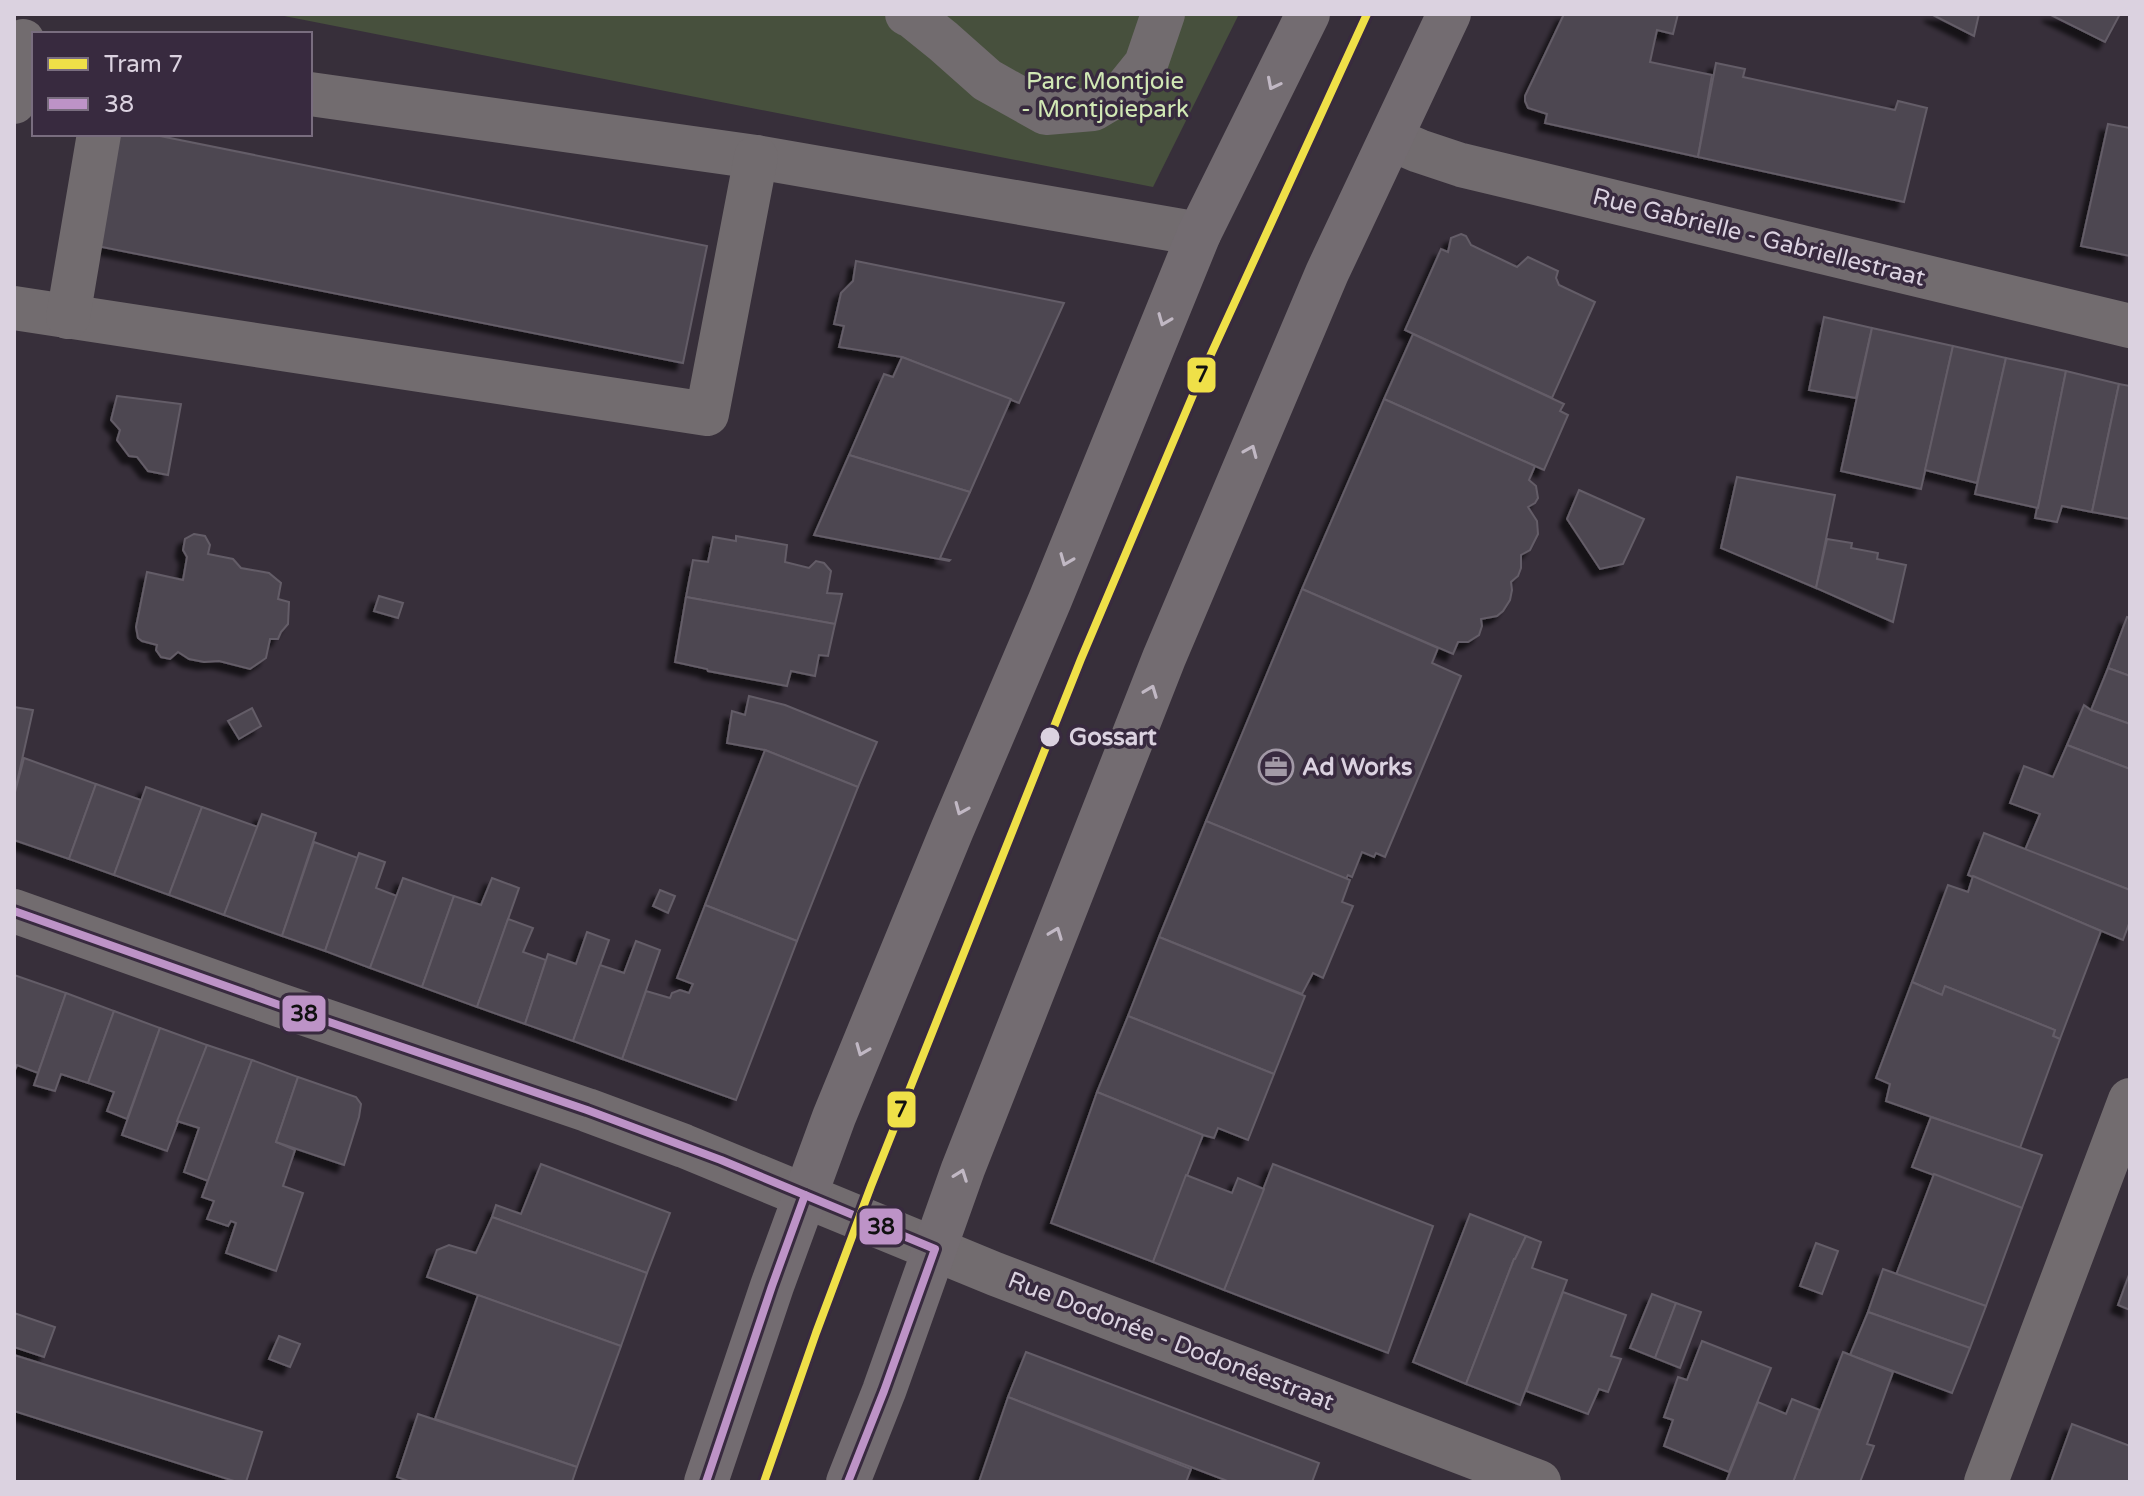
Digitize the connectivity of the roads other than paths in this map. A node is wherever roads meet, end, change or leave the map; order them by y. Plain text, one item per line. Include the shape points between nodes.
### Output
1 (907, 14) edge
2 (1163, 14) edge
3 (1308, 14) edge
4 (1449, 14) edge
5 (24, 41) edge
6 (312, 94) edge
7 (14, 102) edge
8 (99, 136) edge
9 (1391, 139) junction
10 (756, 157) junction
11 (1199, 234) junction
12 (14, 308) edge
13 (68, 317) junction
14 (2130, 326) edge
15 (14, 911) edge
16 (2130, 1100) edge
17 (805, 1195) junction
18 (935, 1249) junction
19 (706, 1482) edge
20 (848, 1482) edge
21 (1539, 1482) edge
22 (1986, 1482) edge

1 - 2 street via 987,80 1046,113 1093,109 1125,90 1146,64
3 -> 11 main road
4 - 9 main road
5 - 7 street
6 - 10 street
8 - 13 street
9 - 14 street, Rue Gabrielle - Gabriellestraat via 1461,165
18 -> 9 main road via 1164,658 1327,273
10 - 11 street
10 - 13 street via 707,414
11 -> 17 main road
12 - 13 street
15 - 17 street, Rue Dodonée - Dodonéestraat via 587,1110
16 - 22 street
17 - 18 street, Rue Dodonée - Dodonéestraat
17 - 19 main road
18 - 20 main road
18 - 21 street, Rue Dodonée - Dodonéestraat

